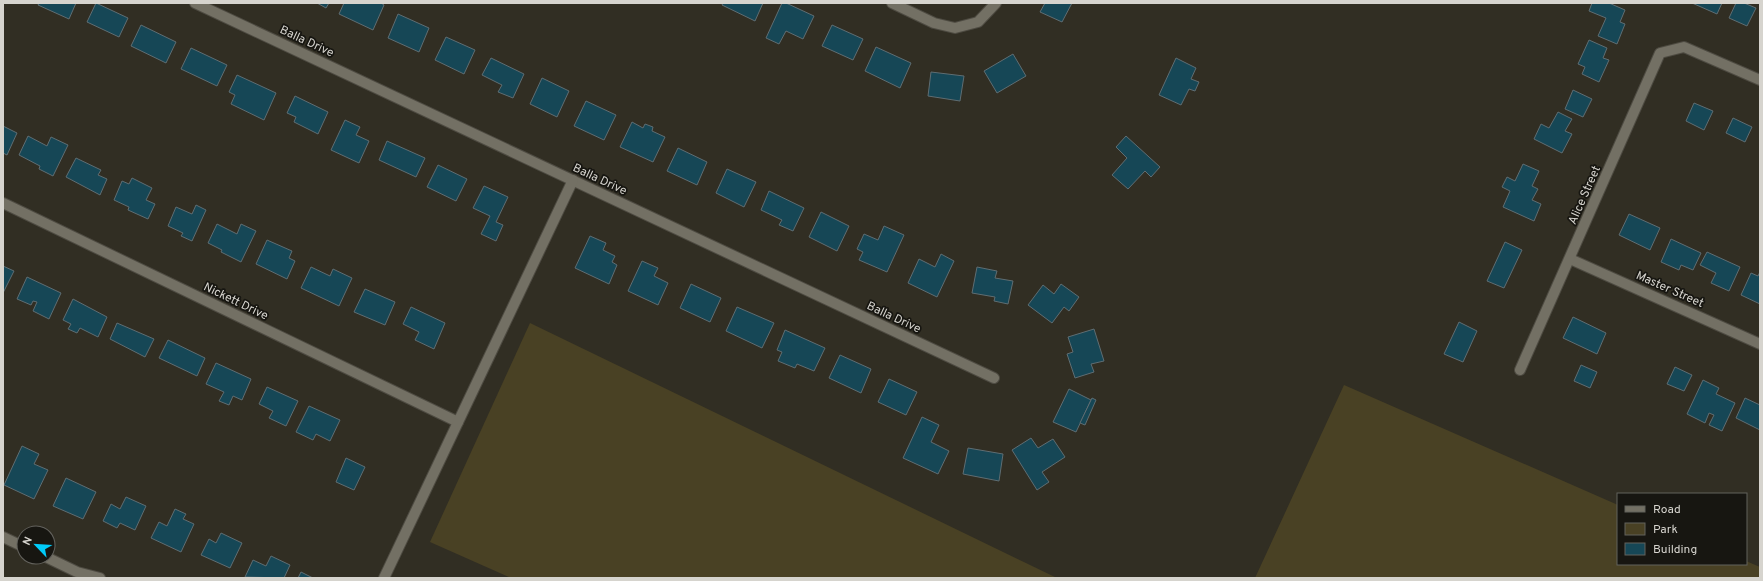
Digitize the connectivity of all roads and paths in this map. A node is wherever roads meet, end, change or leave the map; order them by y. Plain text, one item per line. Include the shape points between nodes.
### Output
1 (195, 3) edge
2 (892, 3) edge
3 (996, 3) edge
4 (1760, 80) edge
5 (573, 180) junction
6 (3, 203) edge
7 (1570, 259) junction
8 (1760, 344) edge
9 (1520, 370) dead end
10 (994, 378) dead end
11 (458, 422) junction
12 (3, 537) edge
13 (16, 543) edge
14 (56, 562) edge
15 (100, 578) edge
16 (384, 578) edge

1 - 5 street, Balla Drive
2 - 3 street via 934,23 955,28 978,22
4 - 7 street, Alice Street via 1684,47 1660,53
5 - 10 street, Balla Drive
5 - 11 street
6 - 11 street, Nickett Drive
7 - 8 street, Master Street
7 - 9 street, Alice Street
11 - 16 street
12 - 13 street
14 - 15 street via 77,572

